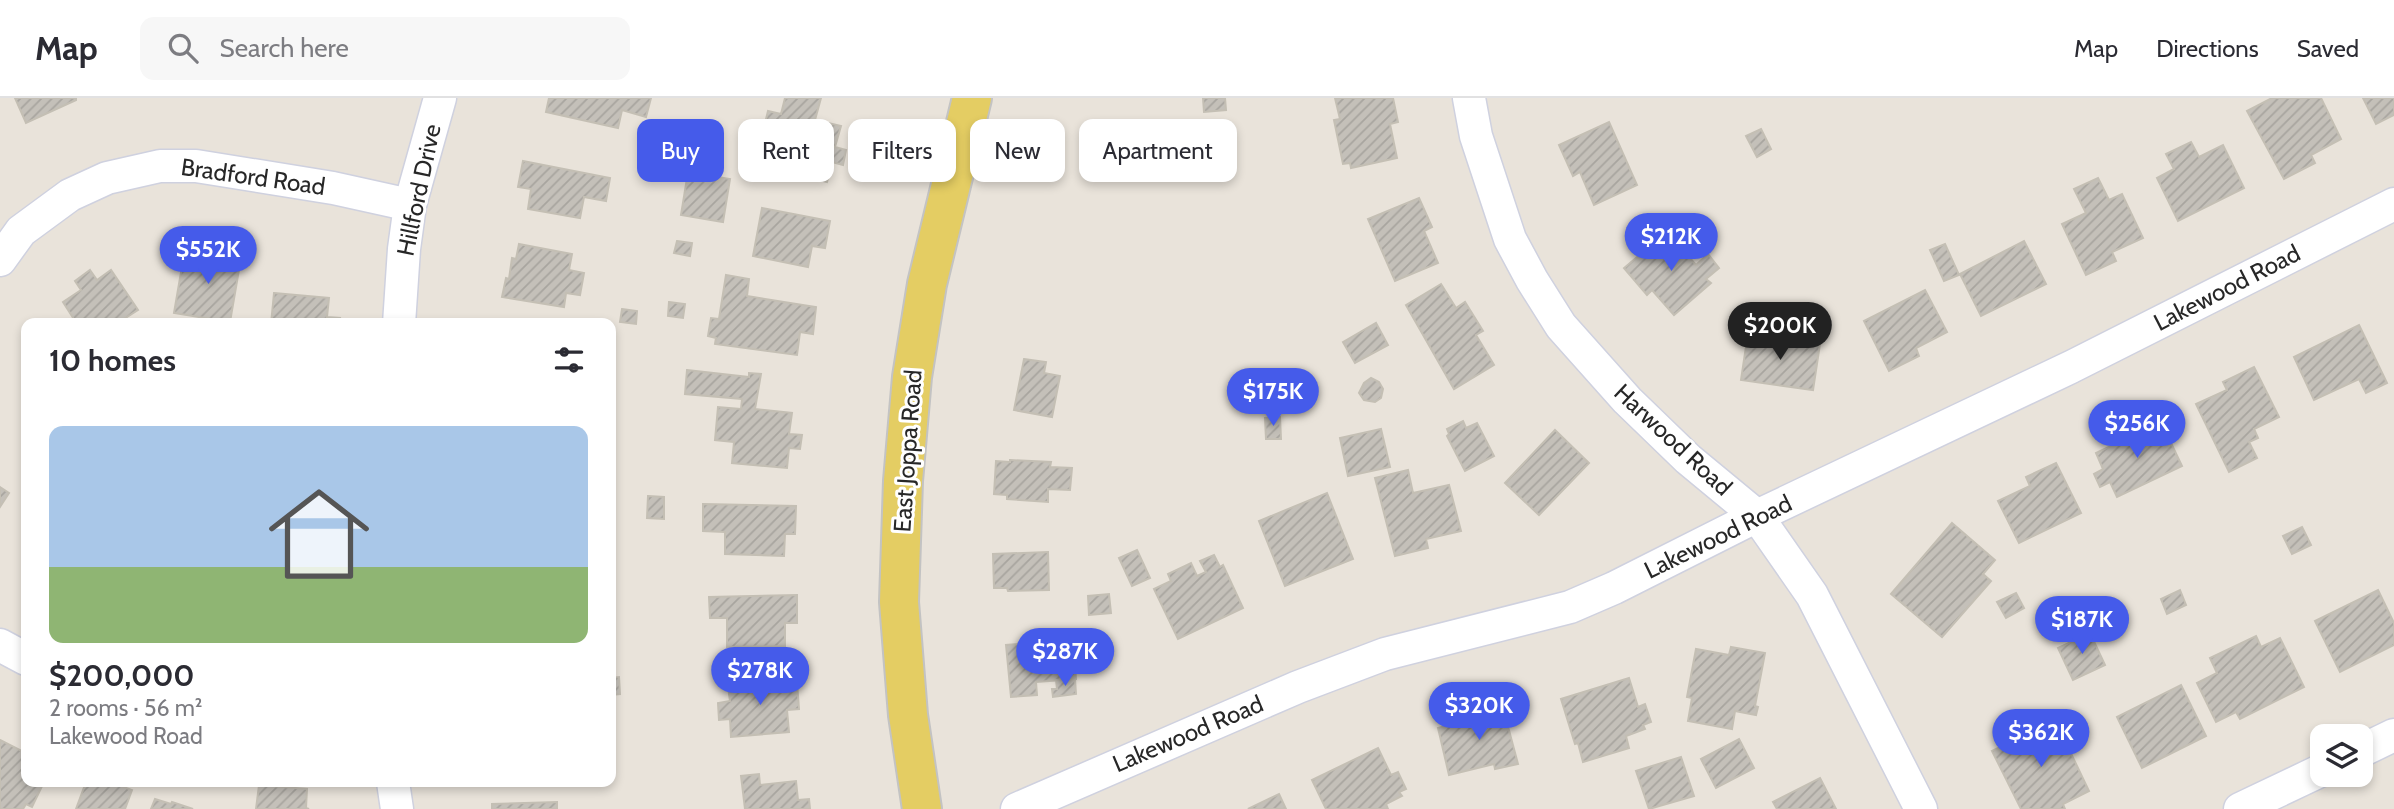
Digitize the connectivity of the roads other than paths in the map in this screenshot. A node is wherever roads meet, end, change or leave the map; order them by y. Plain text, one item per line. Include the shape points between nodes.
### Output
1 (440, 98) edge
2 (972, 98) edge
3 (1469, 98) edge
4 (2394, 204) edge
5 (410, 205) junction
6 (0, 260) edge
7 (399, 318) edge
8 (1757, 516) junction
9 (0, 645) edge
10 (21, 656) edge
11 (2394, 736) edge
12 (2373, 746) edge
13 (2310, 776) edge
14 (394, 787) edge
15 (397, 809) edge
16 (922, 809) edge
17 (1017, 809) edge
18 (1921, 809) edge
19 (2240, 809) edge

1 - 5 street, Hillford Drive
2 - 16 main road, East Joppa Road via 927,284 912,377 903,481 899,602 908,715
3 - 8 street, Harwood Road via 1476,135 1510,239 1561,326 1662,434
4 - 8 street, Lakewood Road via 2071,367
5 - 6 street, Bradford Road via 223,170 160,166 107,178 70,195 21,231
5 - 7 street, Hillford Drive
8 - 17 street, Lakewood Road via 1570,607 1385,654
8 - 18 street, Harwood Road via 1812,595
9 - 10 street
11 - 12 street
13 - 19 street
14 - 15 street

